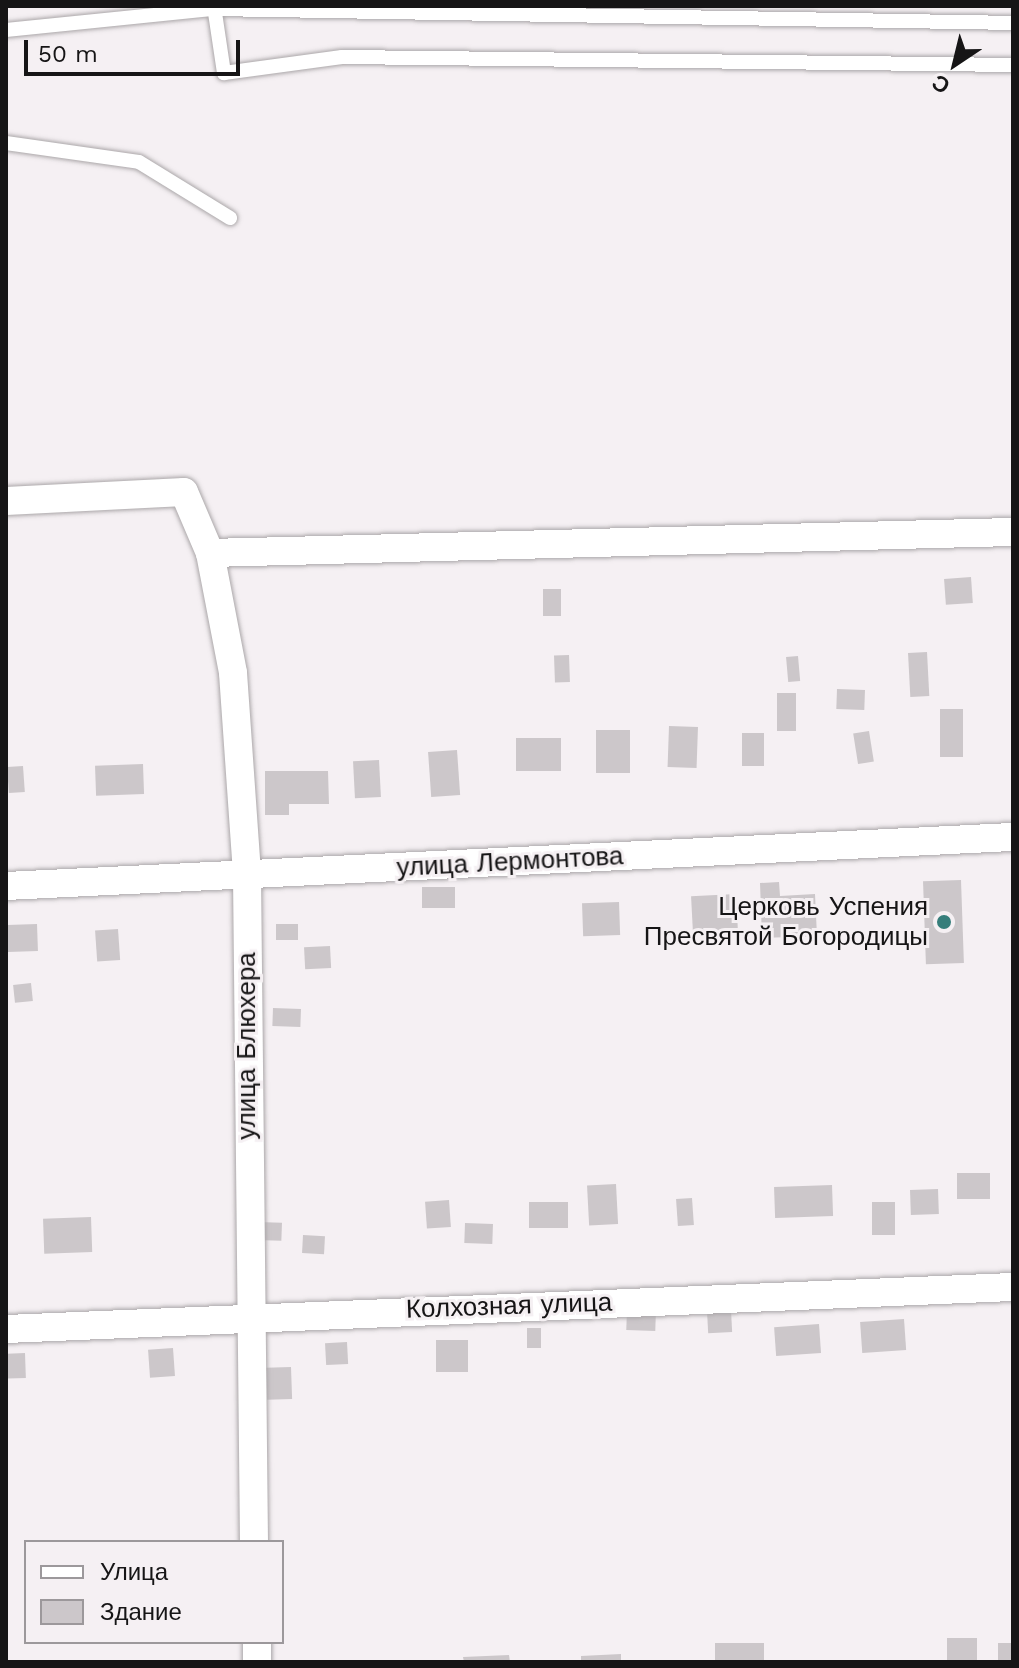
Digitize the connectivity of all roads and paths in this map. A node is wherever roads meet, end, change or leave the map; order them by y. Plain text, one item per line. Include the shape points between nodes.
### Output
1 (214, 7) edge
2 (1013, 23) edge
3 (6, 30) edge
4 (1013, 65) edge
5 (6, 143) edge
6 (230, 218) dead end
7 (6, 501) edge
8 (1013, 532) edge
9 (210, 553) junction
10 (1013, 837) edge
11 (247, 875) junction
12 (6, 886) edge
13 (1013, 1287) edge
14 (248, 1316) junction
15 (6, 1329) edge
16 (254, 1540) edge

1 - 2 lane
1 - 3 lane
1 - 4 lane via 224,73 342,57
5 - 6 lane via 139,162
7 - 9 street, улица Блюхера via 184,492
8 - 9 street
9 - 11 street, улица Блюхера via 233,673
10 - 11 street, улица Лермонтова
11 - 12 street, улица Лермонтова
11 - 14 street, улица Блюхера
13 - 14 street, Колхозная улица
14 - 15 street, Колхозная улица
14 - 16 street, улица Блюхера

